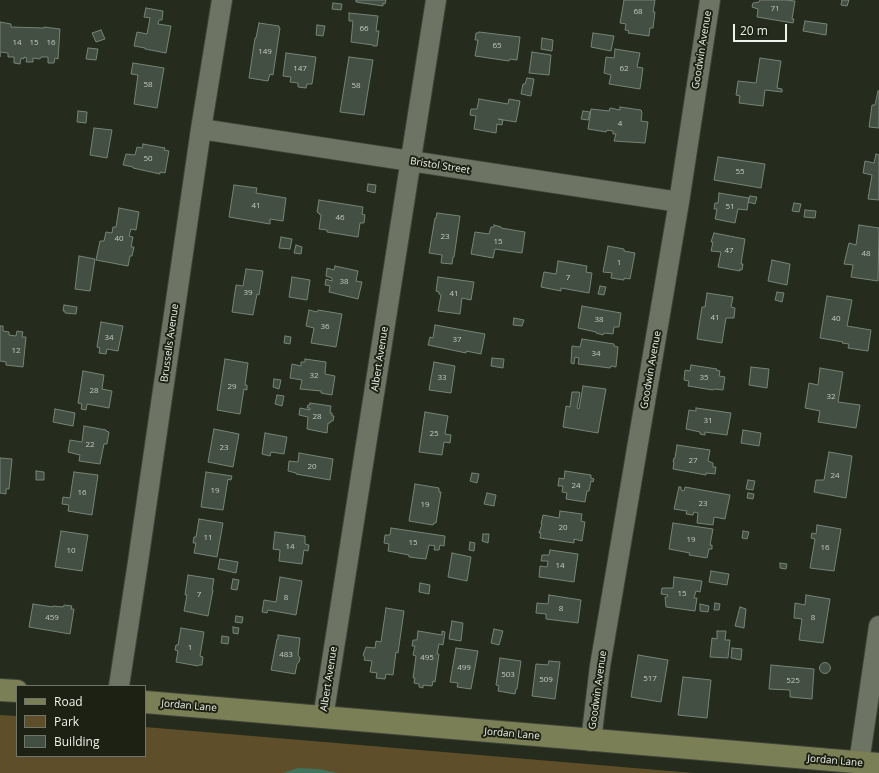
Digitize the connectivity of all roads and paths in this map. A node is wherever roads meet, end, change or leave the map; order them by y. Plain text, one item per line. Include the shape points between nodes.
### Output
1 (222, 0) edge
2 (436, 0) edge
3 (710, 0) edge
4 (200, 129) junction
5 (411, 162) junction
6 (679, 202) junction
7 (879, 626) edge
8 (119, 685) edge
9 (0, 690) edge
10 (16, 691) edge
11 (146, 702) edge
12 (323, 718) junction
13 (591, 740) junction
14 (869, 763) edge

1 - 4 street, Brussells Avenue
2 - 5 street, Albert Avenue
3 - 6 street, Goodwin Avenue
4 - 5 street, Bristol Street
4 - 8 street, Brussells Avenue
5 - 6 street, Bristol Street
5 - 12 street, Albert Avenue
6 - 13 street, Goodwin Avenue via 600,666
7 - 14 street
9 - 10 main road
11 - 12 main road, Jordan Lane
12 - 13 main road, Jordan Lane
13 - 14 main road, Jordan Lane

